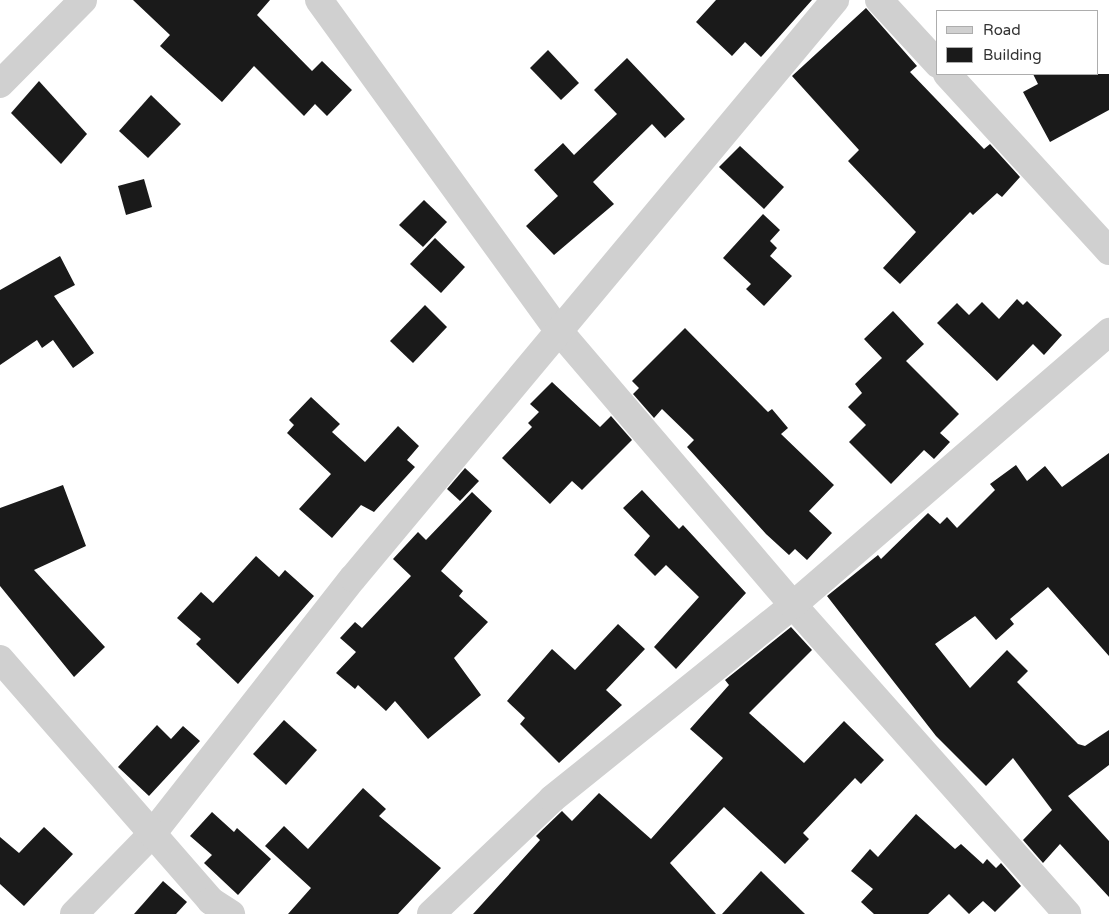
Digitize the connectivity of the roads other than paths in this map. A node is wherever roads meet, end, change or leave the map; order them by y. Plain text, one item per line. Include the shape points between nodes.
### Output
1 (83, 0) edge
2 (318, 0) edge
3 (835, 0) edge
4 (880, 0) edge
5 (936, 62) edge
6 (948, 75) edge
7 (0, 84) edge
8 (1109, 251) edge
9 (559, 331) junction
10 (1109, 332) edge
11 (792, 605) junction
12 (0, 659) edge
13 (152, 834) junction
14 (74, 914) edge
15 (232, 914) edge
16 (431, 914) edge
17 (1067, 914) edge

1 - 7 street
2 - 9 street
3 - 9 street
4 - 5 street
6 - 8 street
9 - 11 street
9 - 13 street via 354,578
10 - 11 street
11 - 16 street via 552,799
11 - 17 street
12 - 13 street
13 - 14 street
13 - 15 street via 210,901

